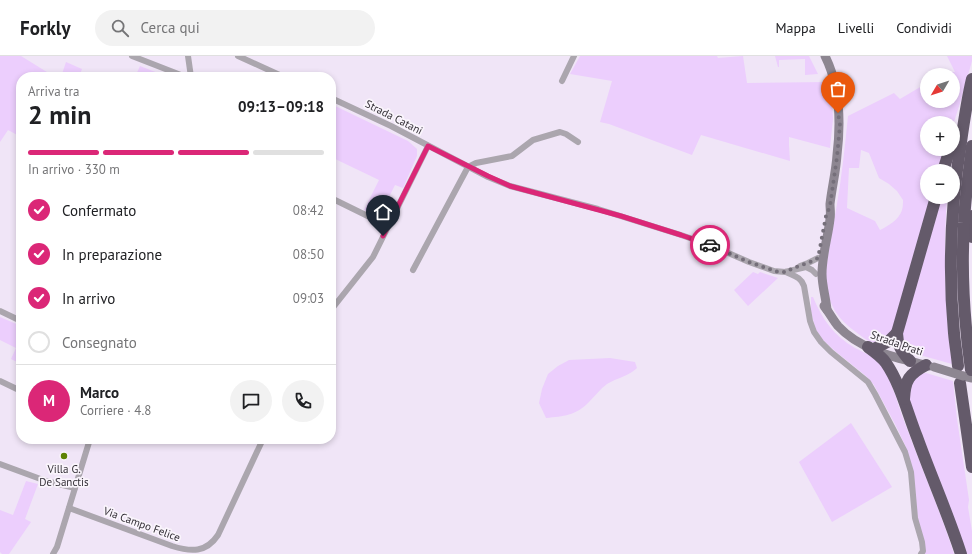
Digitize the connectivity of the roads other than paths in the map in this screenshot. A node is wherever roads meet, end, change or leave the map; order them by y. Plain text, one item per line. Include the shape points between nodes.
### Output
1 (132, 56) edge
2 (188, 56) edge
3 (238, 56) edge
4 (574, 56) edge
5 (825, 56) edge
6 (173, 72) edge
7 (190, 72) edge
8 (273, 72) edge
9 (972, 80) edge
10 (562, 81) dead end
11 (336, 100) edge
12 (964, 121) junction
13 (960, 125) edge
14 (578, 142) dead end
15 (428, 146) junction
16 (972, 146) edge
17 (468, 167) junction
18 (967, 188) junction
19 (336, 200) edge
20 (934, 204) edge
21 (830, 206) junction
22 (388, 226) junction
23 (972, 237) edge
24 (818, 258) junction
25 (413, 270) dead end
26 (786, 272) junction
27 (816, 274) junction
28 (336, 304) edge
29 (0, 310) edge
30 (827, 310) junction
31 (16, 318) edge
32 (897, 333) junction
33 (871, 348) junction
34 (910, 361) junction
35 (930, 366) junction
36 (958, 366) dead end
37 (971, 374) edge
38 (0, 381) edge
39 (960, 383) dead end
40 (16, 389) edge
41 (904, 401) junction
42 (88, 444) edge
43 (261, 444) edge
44 (0, 464) edge
45 (972, 467) edge
46 (75, 488) junction
47 (69, 508) junction
48 (53, 554) edge
49 (922, 554) edge
50 (960, 554) edge

1 - 6 street
2 - 7 street
3 - 8 street
4 - 10 street
5 - 21 street, Strada Prati via 836,87 840,125
9 - 12 highway
11 - 15 street, Strada Catani
12 - 13 highway
12 - 36 highway via 952,228 951,286
14 - 17 street via 560,132 532,140 512,156
15 - 17 street, Strada Catani
15 - 22 street
16 - 18 highway
17 - 25 street
17 - 26 street, Strada Catani via 510,186 598,209 710,245 774,271
18 - 23 highway via 972,205
18 - 37 highway via 963,286
19 - 22 street
20 - 32 highway
21 - 24 street, Strada Prati
21 - 30 street, Strada Prati via 822,274
22 - 28 street via 373,257
24 - 26 street
24 - 27 street, Strada Prati
26 - 27 street, Strada Catani via 806,268
26 - 49 street via 798,277 804,286 814,332 826,347 868,382 905,452 911,472 915,518 922,542
27 - 30 street, Strada Prati via 819,294
29 - 31 street
30 - 33 street, Strada Prati via 842,330
32 - 33 highway via 889,341
32 - 34 highway via 900,348
33 - 34 street, Strada Prati
33 - 41 highway via 886,363
34 - 35 street, Strada Prati
35 - 37 street, Strada Prati, bridge
35 - 41 highway via 912,374 905,389
38 - 40 street
39 - 45 highway
41 - 50 highway
42 - 46 street
43 - 47 street, Via Campo Felice via 218,535 208,546 193,551 183,550
44 - 46 street via 46,481
46 - 47 street
47 - 48 street

